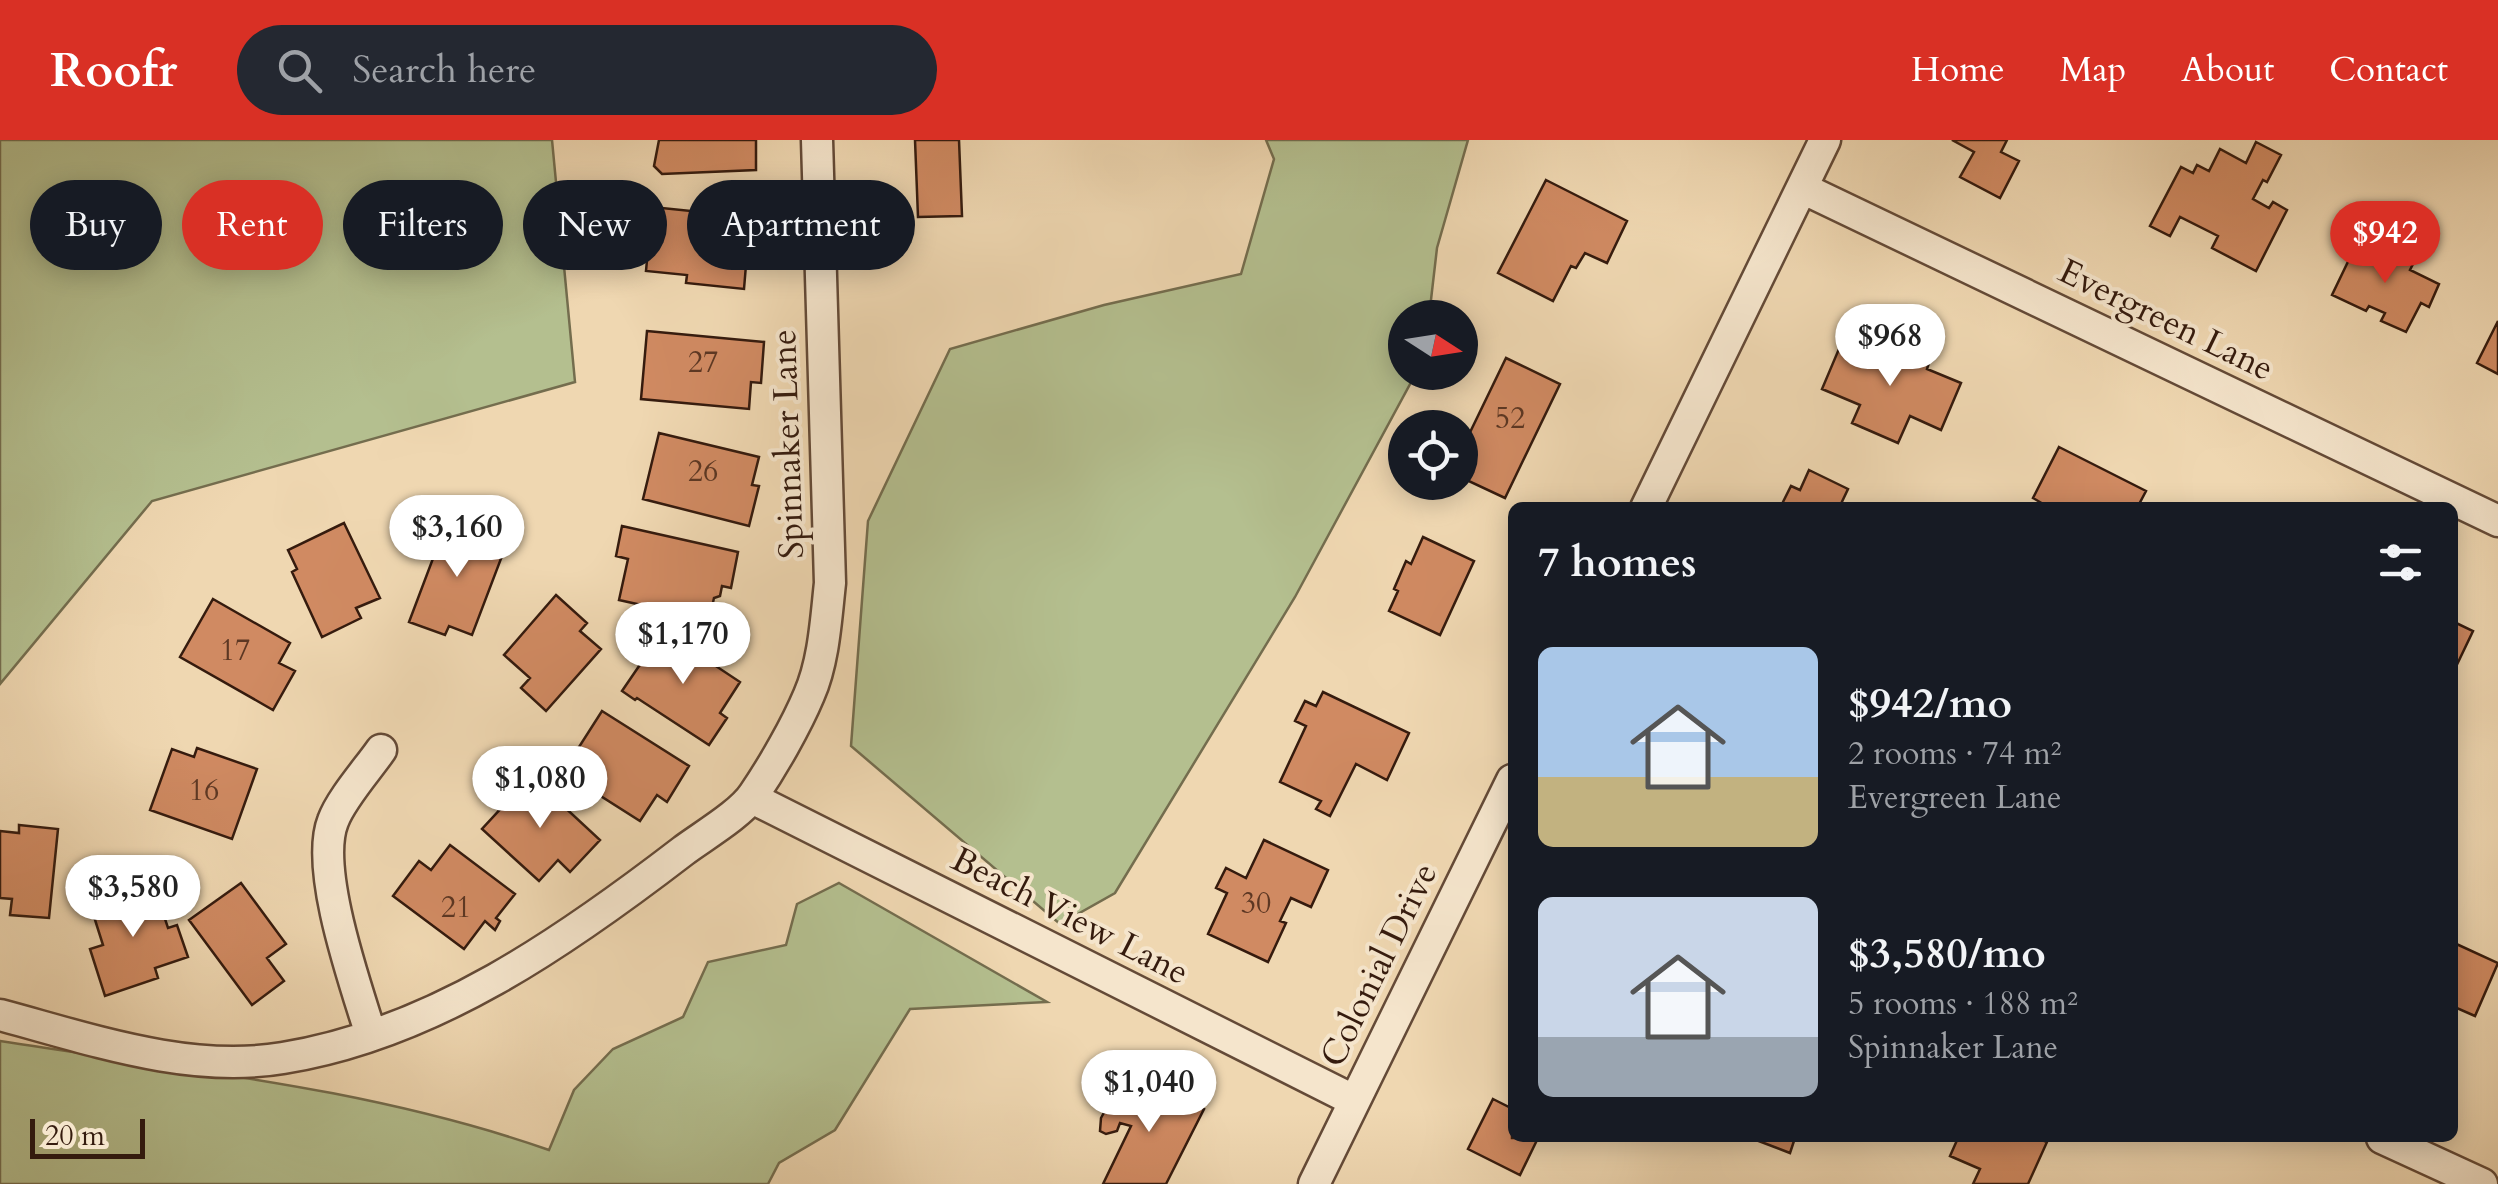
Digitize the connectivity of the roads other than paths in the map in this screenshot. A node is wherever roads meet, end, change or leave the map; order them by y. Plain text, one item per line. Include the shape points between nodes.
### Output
1 (817, 140) edge
2 (1825, 140) edge
3 (1802, 188) junction
4 (1649, 502) edge
5 (2498, 520) edge
6 (381, 750) dead end
7 (1508, 788) edge
8 (752, 798) junction
9 (0, 1016) edge
10 (371, 1036) junction
11 (1353, 1100) junction
12 (2391, 1142) edge
13 (1314, 1184) edge
14 (2482, 1184) edge

1 - 8 street, Spinnaker Lane via 830,583 810,693
2 - 3 street
3 - 4 street
3 - 5 street, Evergreen Lane
6 - 10 street via 332,822 329,868 337,923
7 - 11 street, Colonial Drive
8 - 10 street, Spinnaker Lane via 636,887 509,970
8 - 11 street, Beach View Lane
9 - 10 street, Spinnaker Lane via 162,1056 218,1060 282,1059
11 - 13 street, Colonial Drive
12 - 14 street

